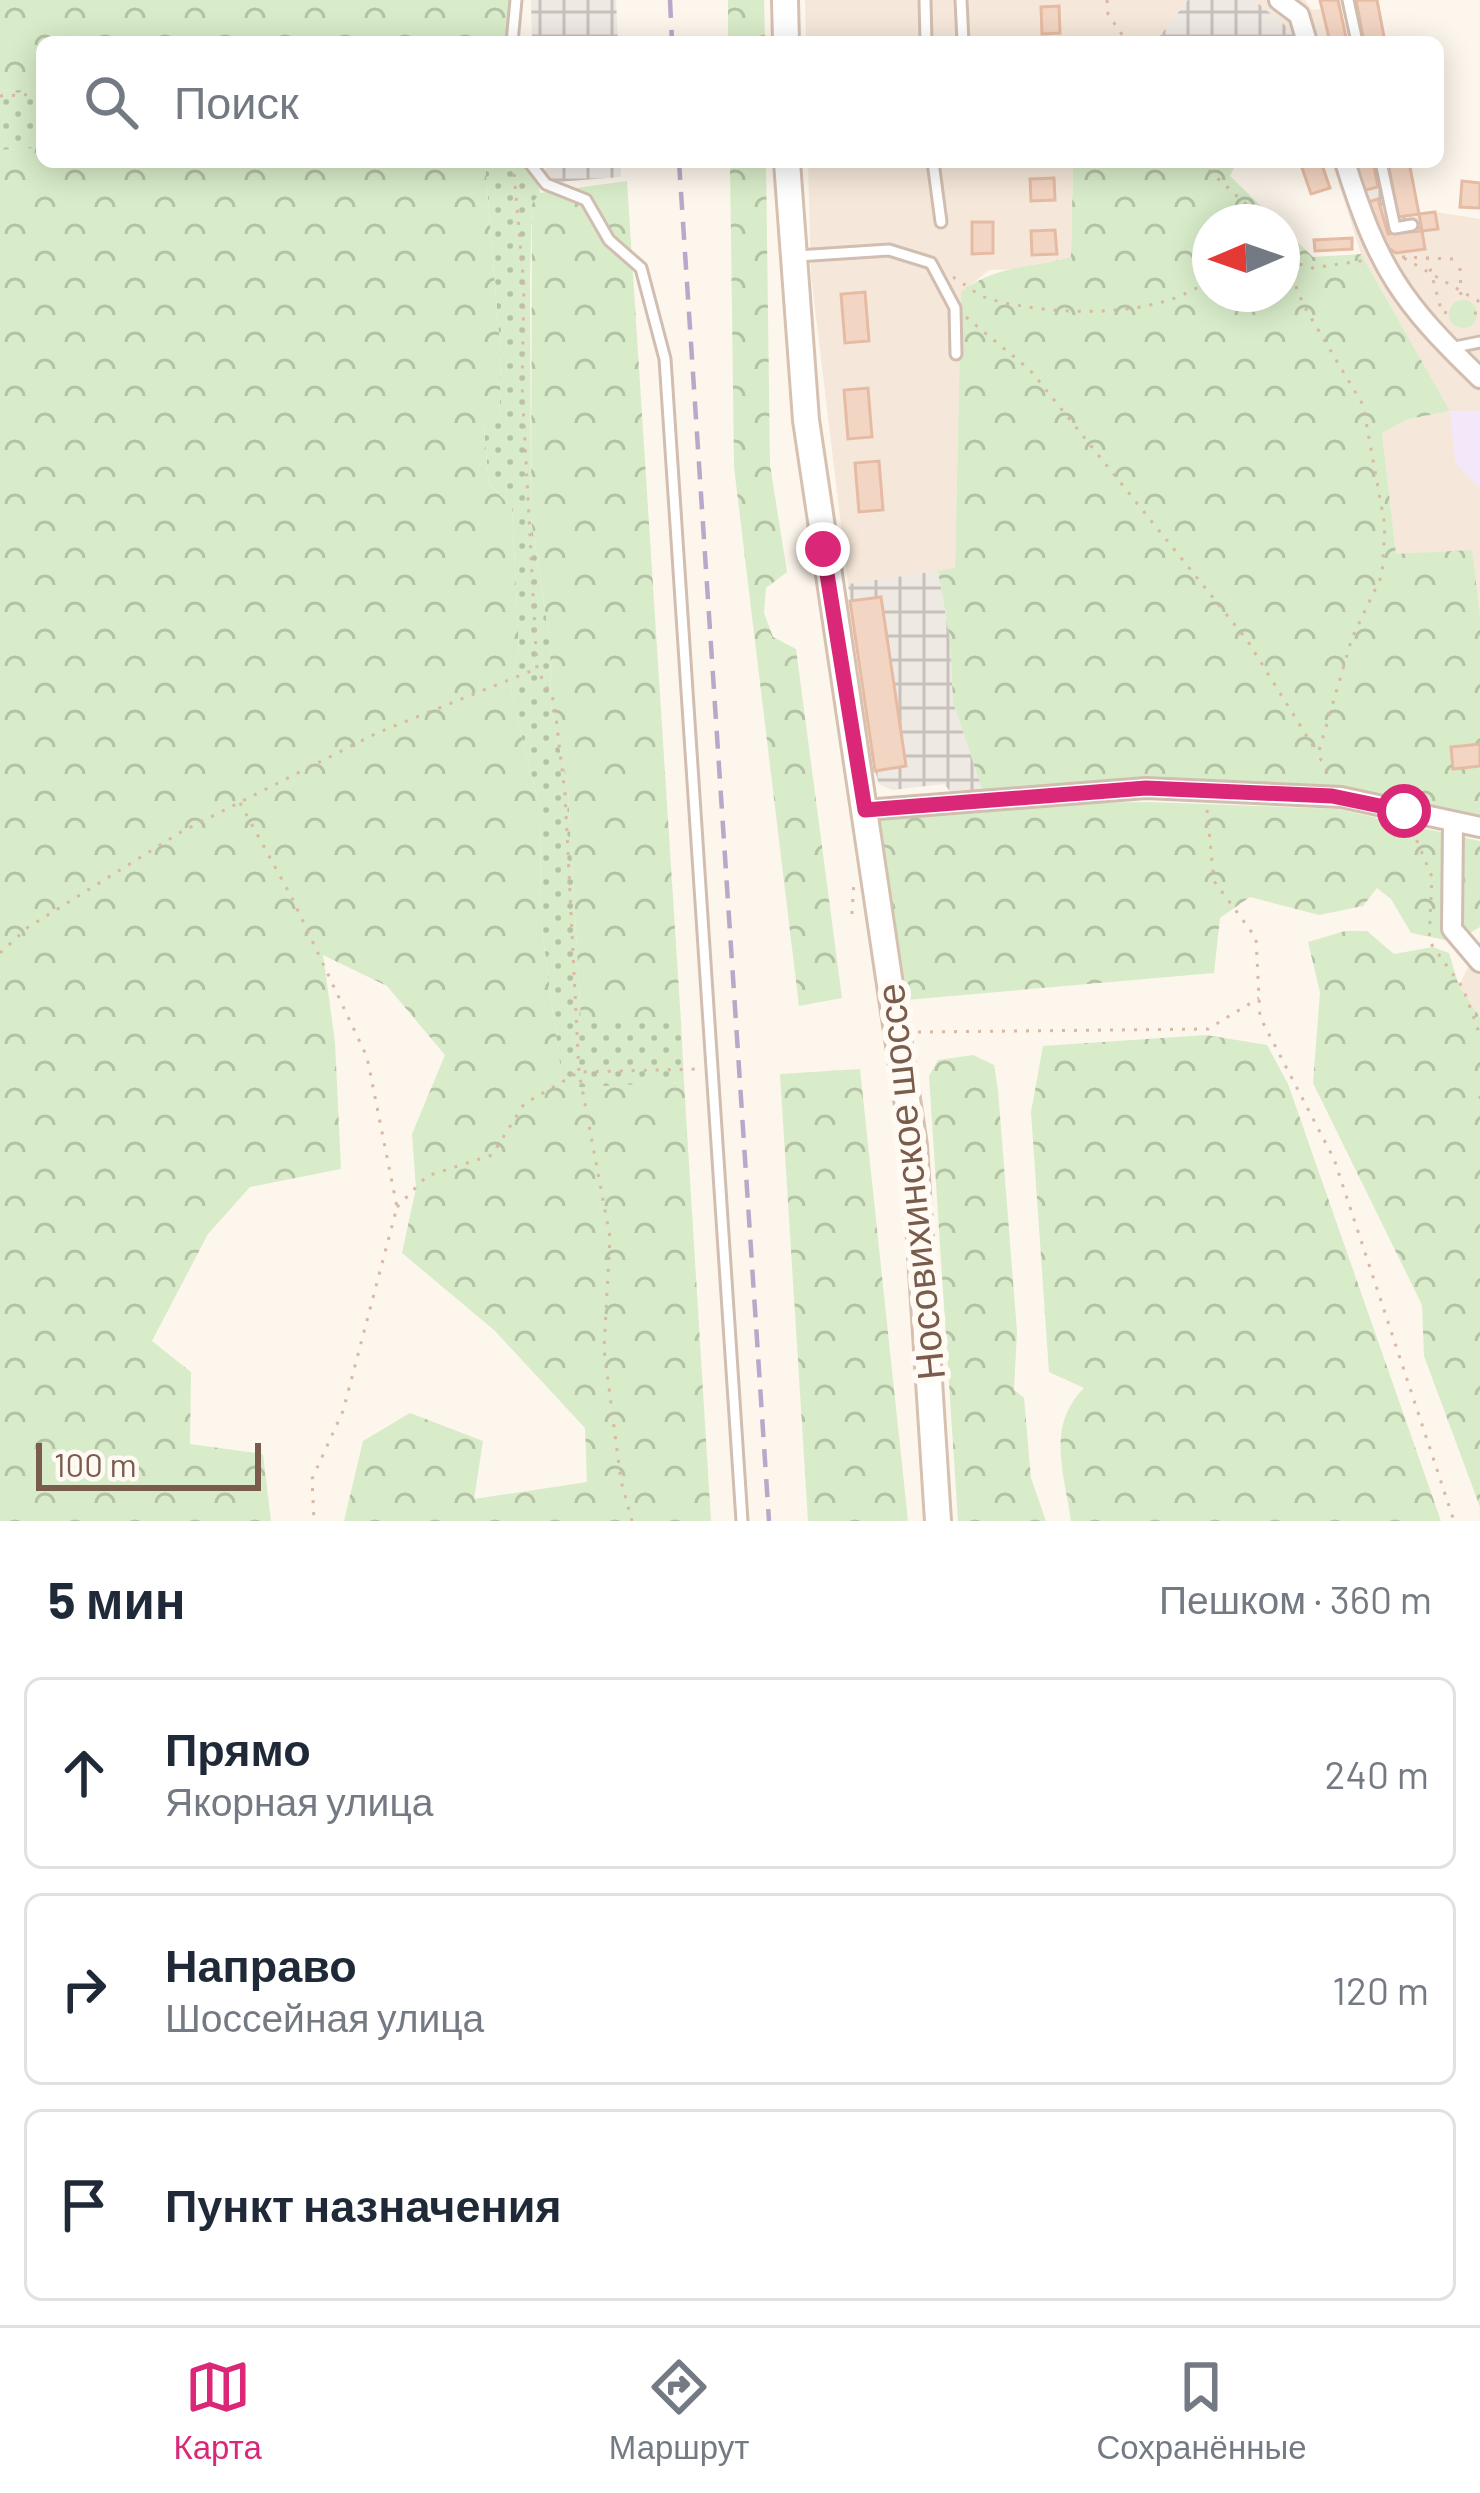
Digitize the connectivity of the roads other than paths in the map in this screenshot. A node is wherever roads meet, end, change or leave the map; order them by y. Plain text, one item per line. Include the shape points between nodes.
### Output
1 (516, 0) edge
2 (785, 0) edge
3 (925, 0) edge
4 (962, 0) edge
5 (1279, 0) edge
6 (1348, 0) edge
7 (513, 36) edge
8 (786, 36) edge
9 (926, 36) edge
10 (963, 36) edge
11 (1305, 36) edge
12 (1356, 36) edge
13 (534, 168) edge
14 (787, 168) edge
15 (934, 168) edge
16 (1347, 168) edge
17 (1382, 168) edge
18 (941, 222) dead end
19 (1412, 225) dead end
20 (791, 256) junction
21 (1480, 341) edge
22 (1449, 349) junction
23 (956, 354) dead end
24 (1480, 378) edge
25 (865, 810) junction
26 (1453, 824) junction
27 (1480, 827) edge
28 (1480, 962) edge
29 (742, 1521) edge
30 (938, 1521) edge

1 - 7 lane
2 - 8 main road
3 - 9 lane
4 - 10 lane
5 - 11 street via 1299,14
6 - 12 lane
13 - 29 lane via 546,184 586,200 609,240 641,268 665,358
14 - 20 main road, Носовихинское шоссе
15 - 18 lane
16 - 22 street via 1372,254
17 - 19 lane via 1395,228
20 - 23 lane via 889,250 931,263 955,308
20 - 25 main road, Носовихинское шоссе via 823,549
21 - 22 lane
22 - 24 street
25 - 26 street via 1205,790 1341,797
25 - 30 main road, Носовихинское шоссе via 914,1146
26 - 27 street
26 - 28 street via 1452,929

